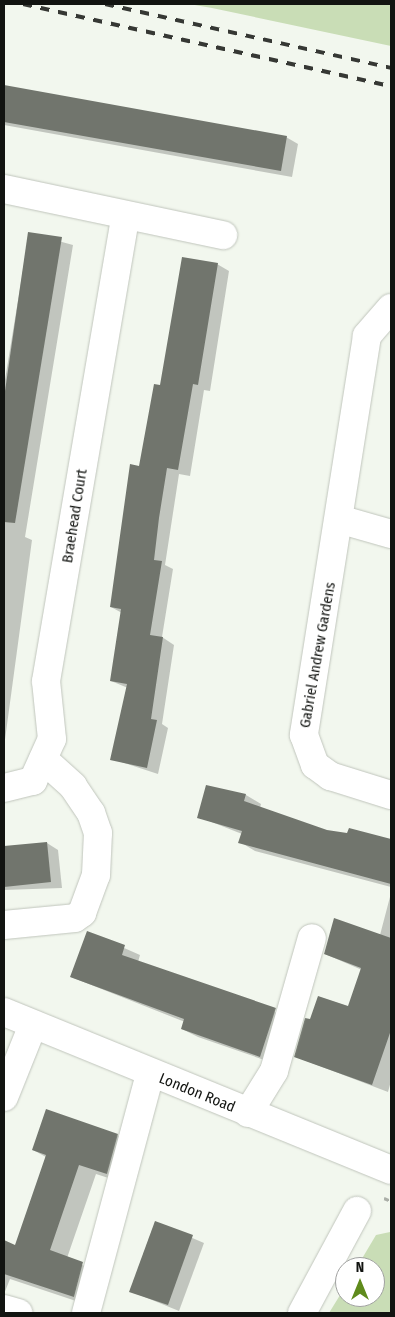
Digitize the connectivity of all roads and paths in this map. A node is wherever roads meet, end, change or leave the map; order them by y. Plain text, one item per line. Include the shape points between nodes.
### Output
1 (4, 189) edge
2 (125, 218) junction
3 (222, 235) dead end
4 (391, 308) edge
5 (342, 520) junction
6 (391, 534) edge
7 (43, 759) junction
8 (4, 788) edge
9 (391, 795) edge
10 (4, 925) edge
11 (312, 938) dead end
12 (4, 1012) edge
13 (33, 1025) junction
14 (150, 1074) junction
15 (4, 1097) edge
16 (248, 1113) junction
17 (391, 1170) edge
18 (357, 1211) dead end
19 (4, 1310) edge
20 (18, 1313) edge
21 (86, 1313) edge
22 (302, 1313) edge

1 - 2 street
2 - 3 street
2 - 7 street, Braehead Court via 46,681 52,739
4 - 5 street, Gabriel Andrew Gardens via 367,336
5 - 6 street
5 - 9 street, Gabriel Andrew Gardens via 304,735 307,752 330,776
7 - 8 street, Braehead Court via 33,781
7 - 10 street via 73,786 91,813 98,833 96,875 82,913 76,918
11 - 16 street via 274,1071
12 - 13 street, London Road
13 - 14 street, London Road
13 - 15 street
14 - 16 street, London Road
14 - 21 street
16 - 17 street, London Road
18 - 22 street
19 - 20 street

